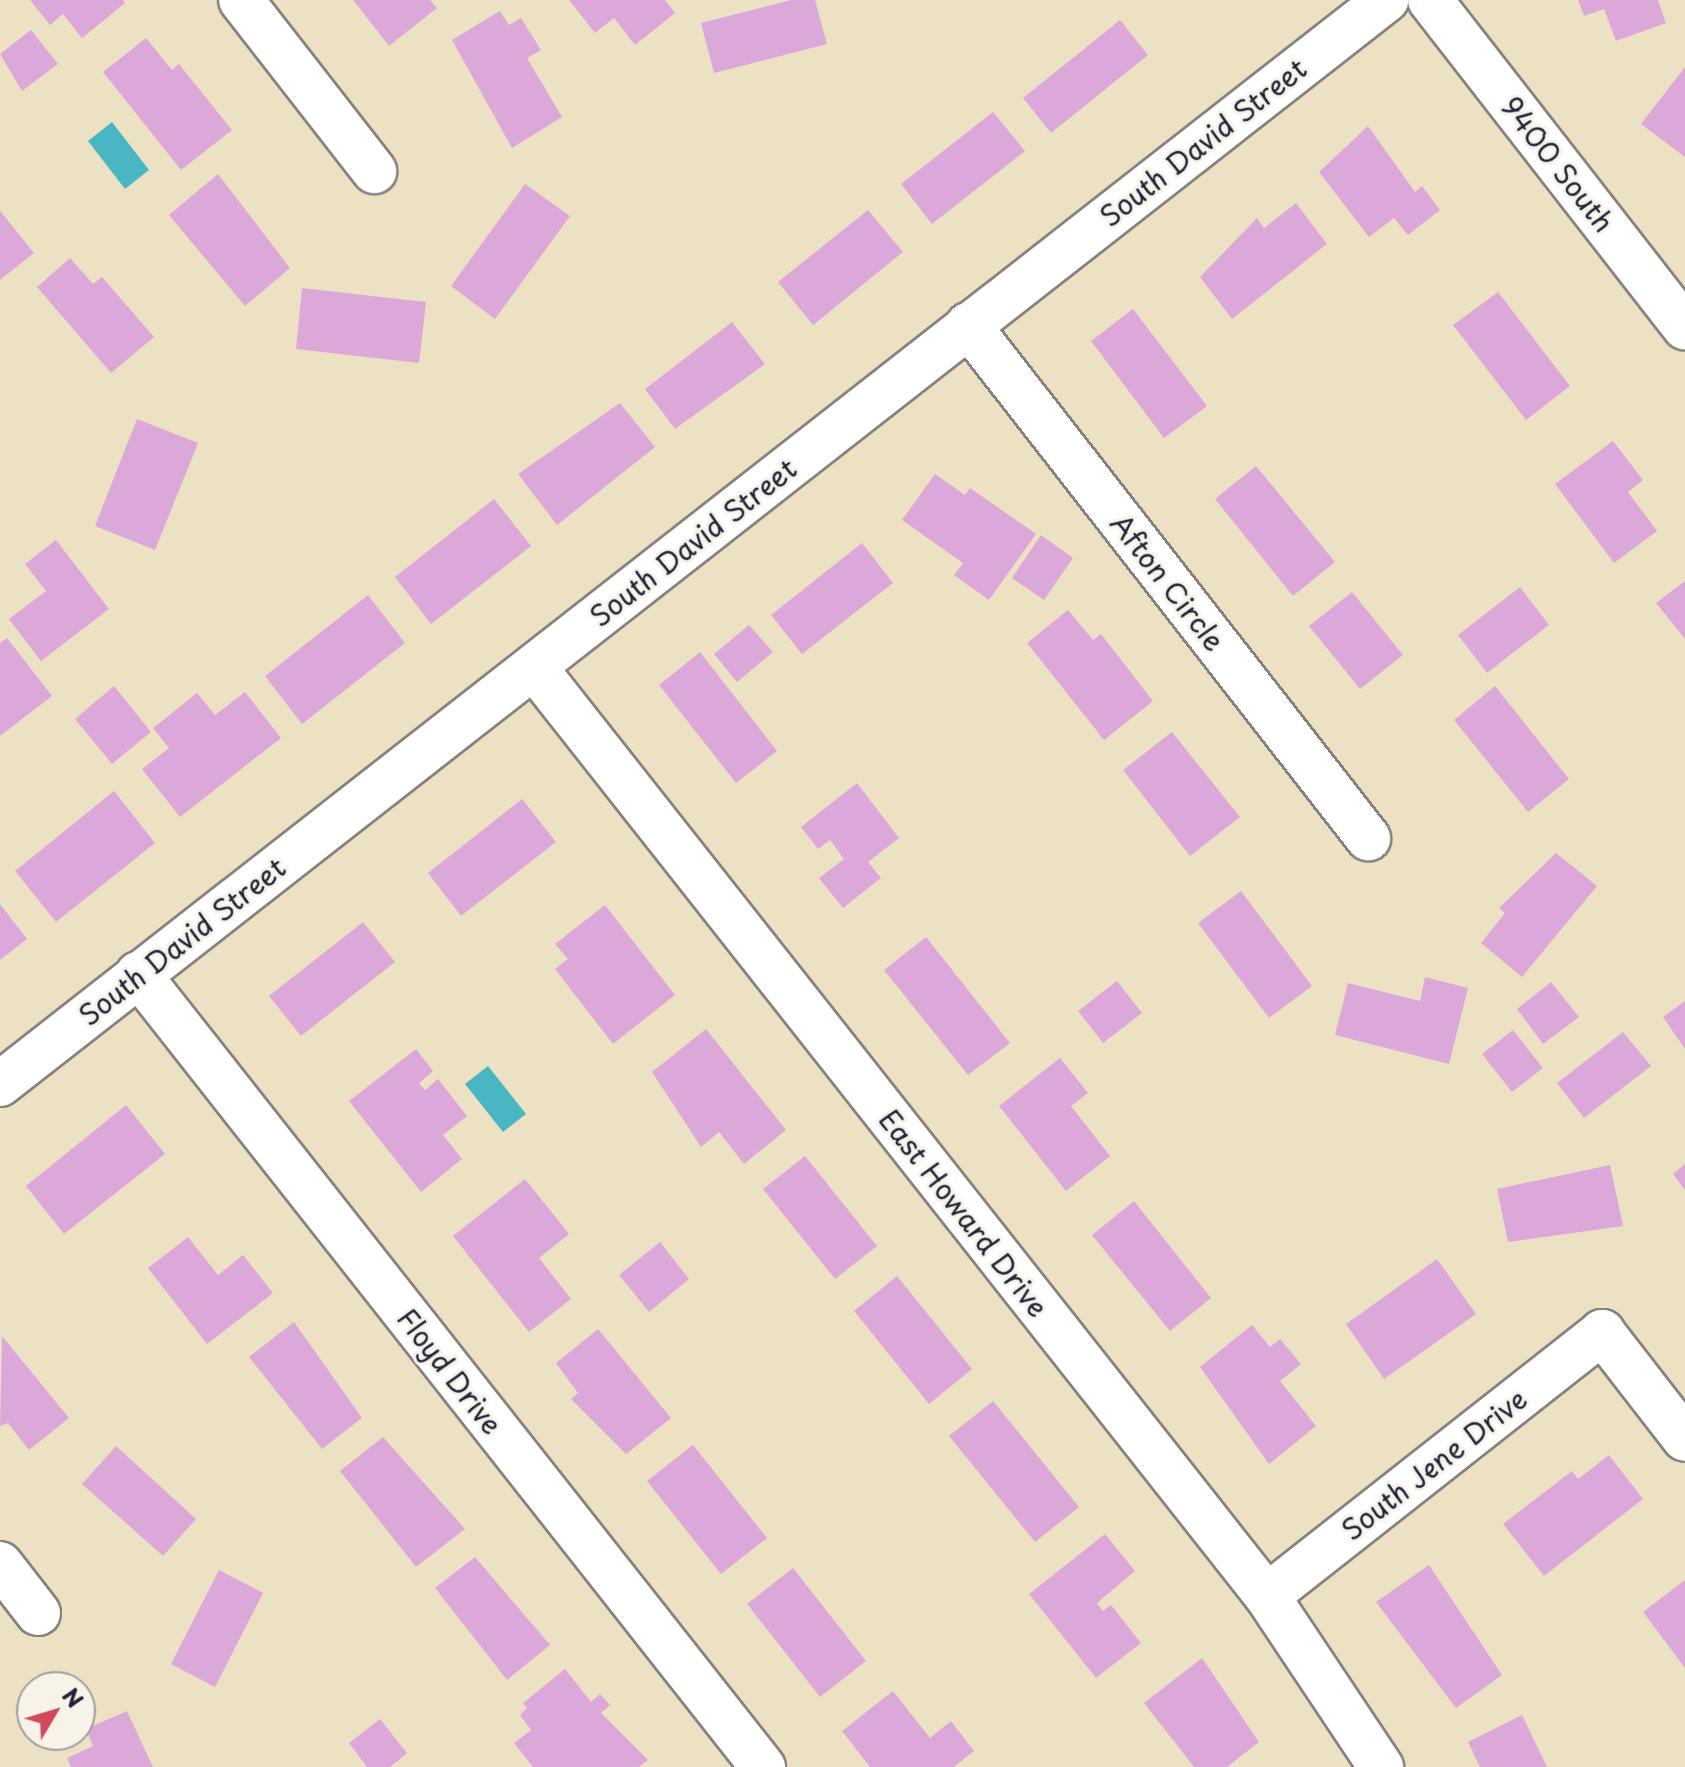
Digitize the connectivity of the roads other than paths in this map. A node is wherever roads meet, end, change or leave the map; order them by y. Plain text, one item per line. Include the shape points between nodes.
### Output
1 (241, 0) edge
2 (1386, 0) edge
3 (1430, 0) edge
4 (374, 171) dead end
5 (968, 325) junction
6 (1685, 328) edge
7 (534, 667) junction
8 (1368, 838) dead end
9 (138, 974) junction
10 (0, 1084) edge
11 (1685, 1439) edge
12 (0, 1564) edge
13 (1267, 1596) junction
14 (38, 1613) dead end
15 (763, 1767) edge
16 (1381, 1767) edge

1 - 4 street
2 - 5 street, South David Street
3 - 6 street, 9400 South
5 - 7 street, South David Street
5 - 8 street, Afton Circle
7 - 9 street, South David Street
7 - 13 street, East Howard Drive
9 - 10 street, South David Street
9 - 15 street, Floyd Drive
11 - 13 street, South Jene Drive via 1602,1332
12 - 14 street
13 - 16 street, East Howard Drive

